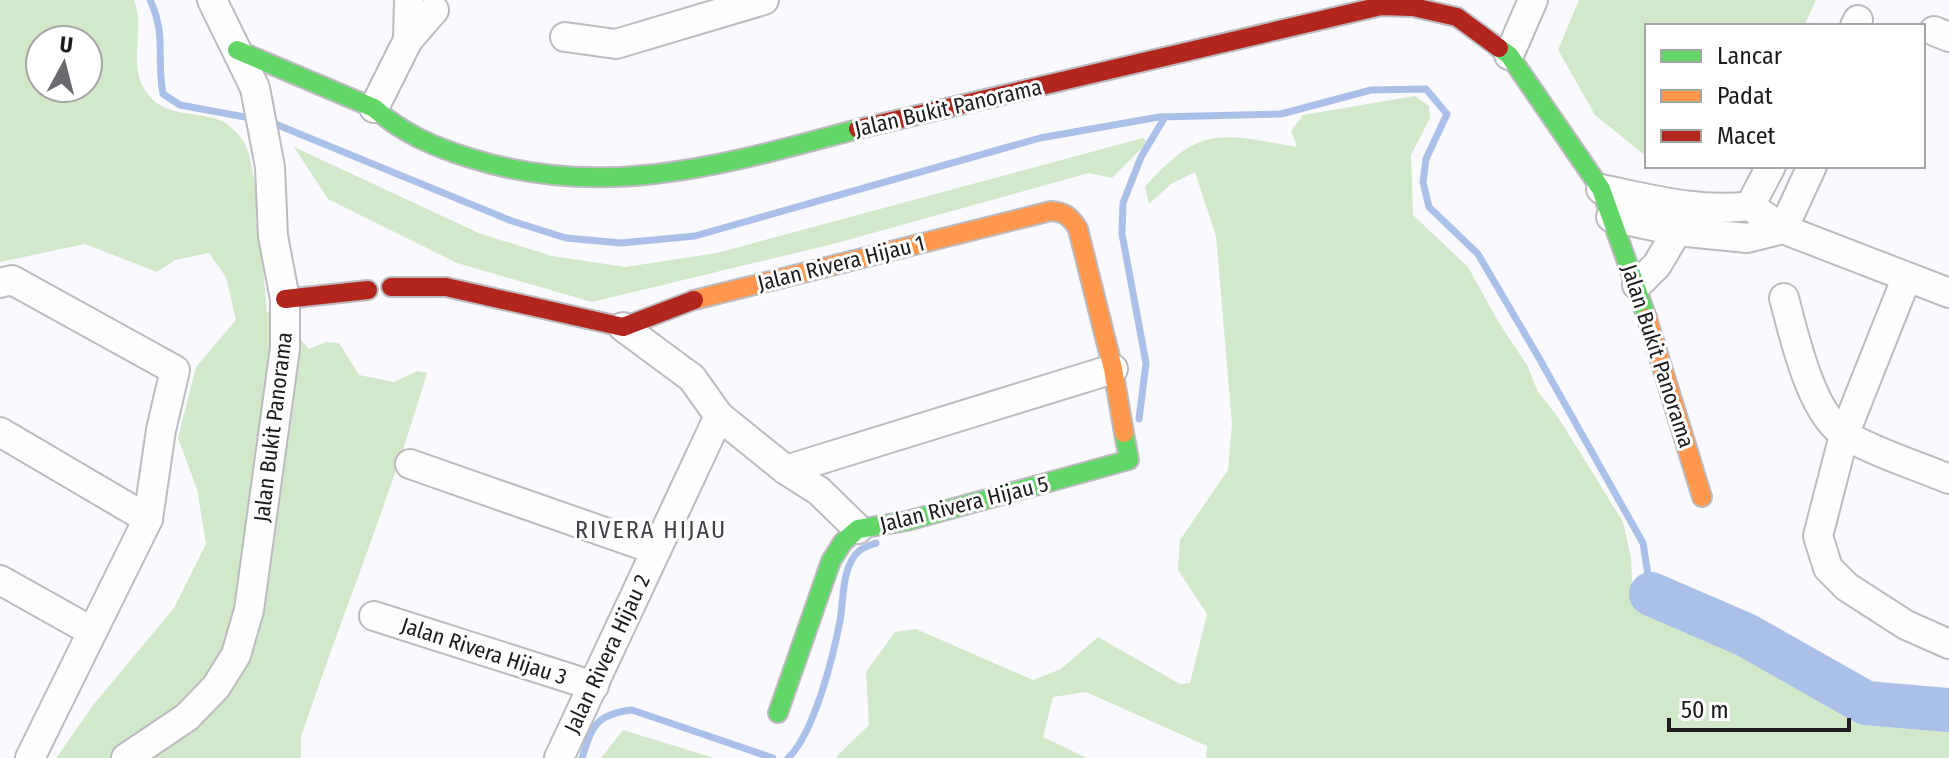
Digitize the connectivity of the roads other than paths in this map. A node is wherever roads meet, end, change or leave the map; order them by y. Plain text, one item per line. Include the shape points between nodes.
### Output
1 (212, 0) edge
2 (764, 0) edge
3 (1533, 0) edge
4 (422, 5) edge
5 (565, 37) dead end
6 (237, 50) junction
7 (1509, 55) junction
8 (374, 108) junction
9 (1770, 168) edge
10 (1811, 168) edge
11 (1601, 189) junction
12 (1750, 206) junction
13 (1062, 211) joint
14 (1611, 217) junction
15 (1783, 229) junction
16 (1677, 231) junction
17 (1906, 279) junction
18 (0, 283) edge
19 (1637, 285) junction
20 (391, 287) dead end
21 (368, 290) dead end
22 (1949, 293) edge
23 (1784, 298) dead end
24 (285, 299) junction
25 (623, 327) junction
26 (1113, 369) junction
27 (719, 416) junction
28 (0, 432) edge
29 (1844, 435) junction
30 (410, 464) dead end
31 (786, 470) junction
32 (1949, 479) edge
33 (1702, 497) dead end
34 (148, 519) junction
35 (858, 529) junction
36 (656, 550) junction
37 (0, 580) edge
38 (374, 616) dead end
39 (91, 631) junction
40 (1949, 644) edge
41 (594, 686) junction
42 (778, 713) dead end
43 (30, 758) edge
44 (126, 758) edge
45 (559, 758) edge

1 - 6 street, Jalan Bukit Panorama
2 - 5 street via 616,44
3 - 7 street
4 - 8 street
6 - 8 street, Jalan Bukit Panorama
6 - 24 street, Jalan Bukit Panorama via 255,88
7 - 8 street, Jalan Bukit Panorama via 1457,17 1381,6 780,149 604,181 539,176 478,161 387,124
7 - 11 street, Jalan Bukit Panorama
9 - 12 street
10 - 15 street
11 - 12 street via 1681,205
11 - 14 street, Jalan Bukit Panorama
12 - 15 street
13 - 25 street, Jalan Rivera Hijau 1 via 689,301
13 - 26 street, Jalan Rivera Hijau 5 via 1078,229
14 - 16 street
14 - 19 street, Jalan Bukit Panorama
15 - 16 street via 1747,238
15 - 17 street
16 - 19 street via 1657,265
17 - 22 street
17 - 29 street
18 - 34 street via 12,280 175,370
19 - 33 street, Jalan Bukit Panorama
20 - 25 street via 446,287
21 - 24 street
23 - 29 street via 1816,396
24 - 44 street, Jalan Bukit Panorama via 285,348 245,632 216,687 187,717
25 - 27 street via 692,378
26 - 31 street
26 - 35 street, Jalan Rivera Hijau 5 via 1129,460 907,521
27 - 31 street
27 - 36 street, Jalan Rivera Hijau 2
28 - 34 street
29 - 32 street
29 - 40 street via 1818,536 1828,568 1847,587 1906,625
30 - 36 street, Jalan Rivera Hijau 2
31 - 35 street via 819,491
34 - 39 street
35 - 42 street, Jalan Rivera Hijau 5 via 831,561
36 - 41 street, Jalan Rivera Hijau 2
37 - 39 street
38 - 41 street, Jalan Rivera Hijau 3
39 - 43 street
41 - 45 street, Jalan Rivera Hijau 2

